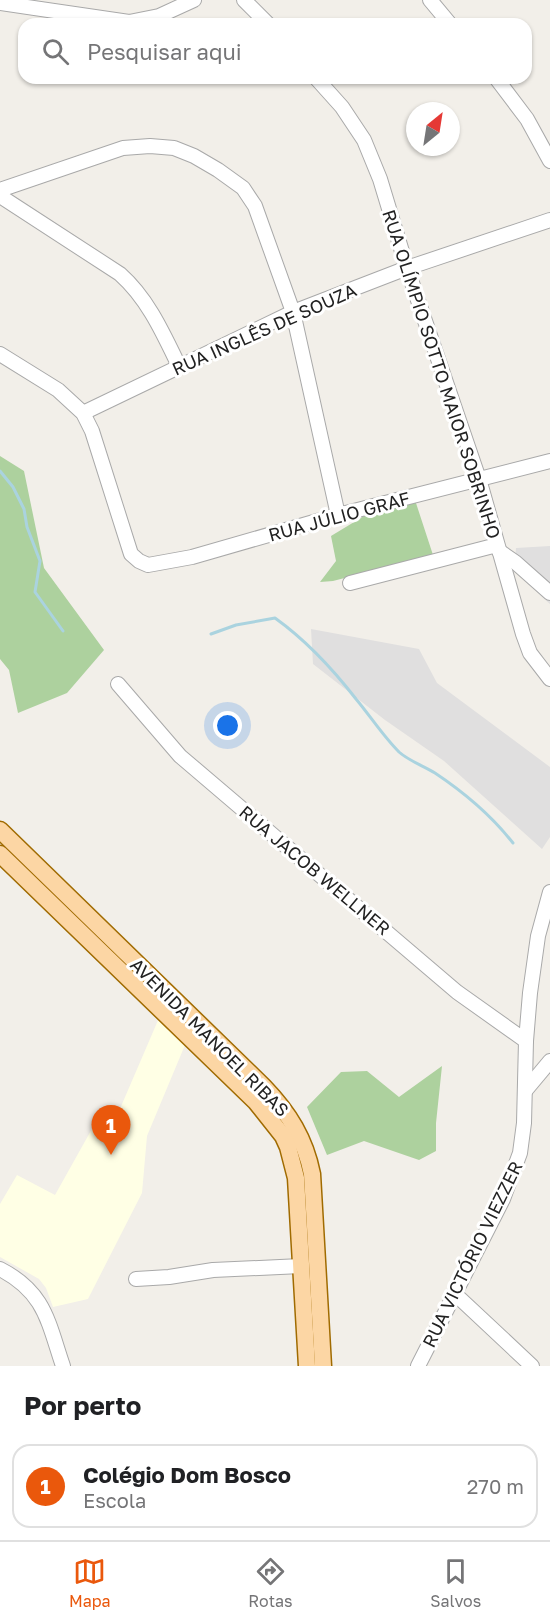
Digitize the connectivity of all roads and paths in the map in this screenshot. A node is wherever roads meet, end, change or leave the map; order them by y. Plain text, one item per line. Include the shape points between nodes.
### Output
1 (194, 0) edge
2 (244, 0) edge
3 (429, 0) edge
4 (0, 3) edge
5 (94, 18) edge
6 (149, 18) edge
7 (262, 18) edge
8 (445, 18) edge
9 (321, 84) edge
10 (501, 84) edge
11 (550, 161) edge
12 (0, 190) edge
13 (0, 196) edge
14 (550, 220) edge
15 (407, 268) junction
16 (293, 312) junction
17 (0, 354) edge
18 (179, 366) junction
19 (83, 413) junction
20 (550, 461) edge
21 (478, 479) junction
22 (338, 514) junction
23 (498, 548) junction
24 (350, 583) dead end
25 (550, 593) edge
26 (550, 680) edge
27 (118, 684) dead end
28 (0, 830) edge
29 (0, 854) edge
30 (550, 892) edge
31 (129, 956) junction
32 (114, 965) junction
33 (153, 991) junction
34 (526, 1041) junction
35 (550, 1062) edge
36 (525, 1091) junction
37 (301, 1266) junction
38 (0, 1269) edge
39 (136, 1279) dead end
40 (454, 1293) junction
41 (63, 1366) edge
42 (307, 1366) edge
43 (323, 1366) edge
44 (418, 1366) edge
45 (532, 1366) edge

1 - 6 street
2 - 7 street
3 - 8 street
4 - 5 street
9 - 15 street, RUA OLÍMPIO SOTTO MAIOR SOBRINHO via 364,140
10 - 11 street via 527,119
12 - 16 street via 123,148 174,147 243,188 255,206
13 - 18 street via 120,274 136,289 158,322
14 - 15 street, RUA INGLÊS DE SOUZA
15 - 16 street, RUA INGLÊS DE SOUZA
15 - 21 street, RUA OLÍMPIO SOTTO MAIOR SOBRINHO
16 - 18 street, RUA INGLÊS DE SOUZA
16 - 22 street
17 - 19 street via 58,390
18 - 19 street, RUA INGLÊS DE SOUZA
19 - 22 street, RUA JÚLIO GRAF via 131,554 148,565 192,557
20 - 21 street, RUA JÚLIO GRAF
21 - 22 street, RUA JÚLIO GRAF
21 - 23 street, RUA OLÍMPIO SOTTO MAIOR SOBRINHO
23 - 24 street
23 - 25 street
23 - 26 street, RUA OLÍMPIO SOTTO MAIOR SOBRINHO via 530,653
27 - 34 street, RUA JACOB WELLNER via 180,756 457,992
28 - 31 main road, AVENIDA MANOEL RIBAS
29 - 32 main road, AVENIDA MANOEL RIBAS
30 - 34 street, RUA VICTÓRIO VIEZZER via 538,936
31 - 32 main road via 123,965
31 - 33 main road, AVENIDA MANOEL RIBAS
32 - 33 main road, AVENIDA MANOEL RIBAS
33 - 37 main road, AVENIDA MANOEL RIBAS via 283,1136 296,1178
33 - 43 main road, AVENIDA MANOEL RIBAS via 276,1099 303,1141 312,1183
34 - 36 street, RUA VICTÓRIO VIEZZER
35 - 36 street
36 - 40 street, RUA VICTÓRIO VIEZZER via 516,1168
37 - 39 street
37 - 42 main road, AVENIDA MANOEL RIBAS
38 - 41 street via 23,1282 36,1297
40 - 44 street, RUA VICTÓRIO VIEZZER
40 - 45 street

